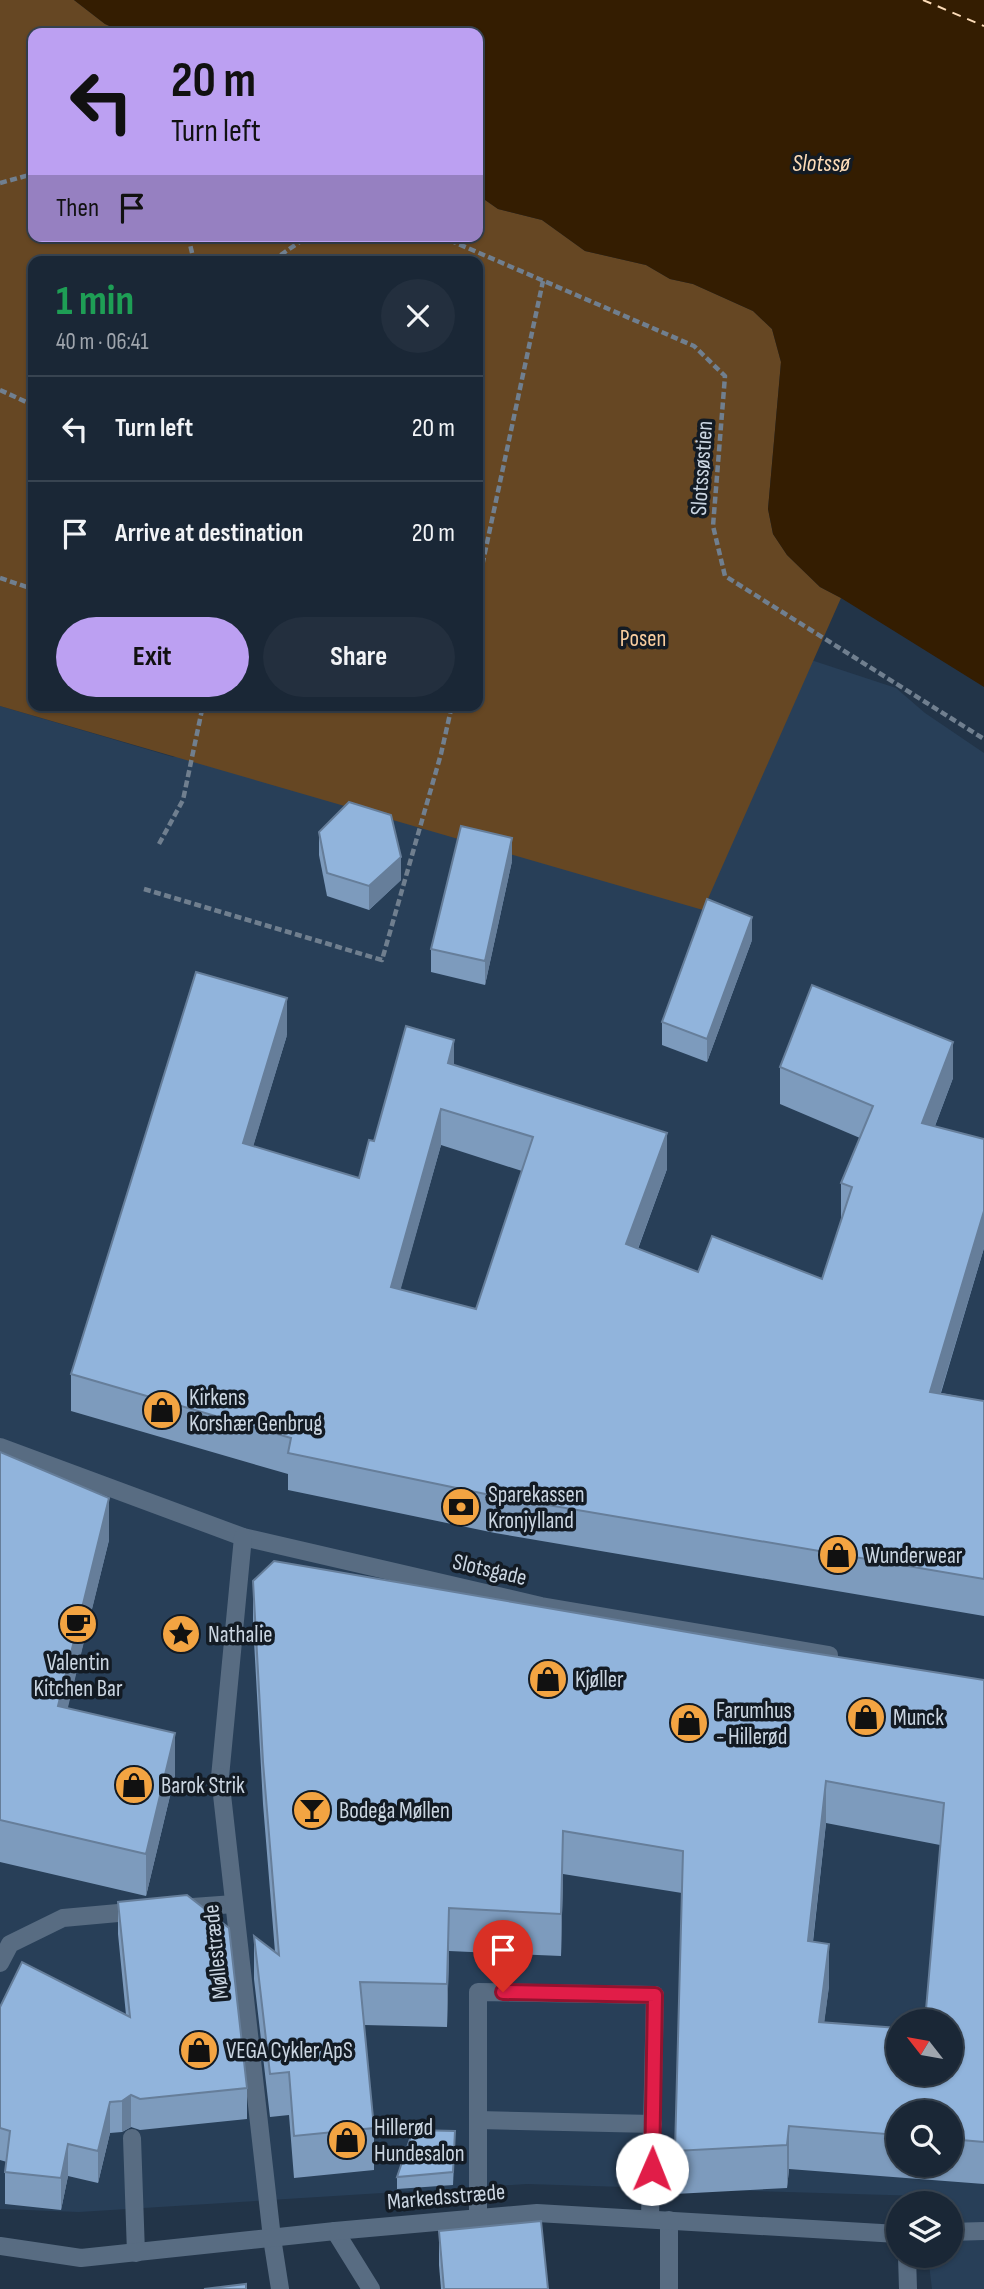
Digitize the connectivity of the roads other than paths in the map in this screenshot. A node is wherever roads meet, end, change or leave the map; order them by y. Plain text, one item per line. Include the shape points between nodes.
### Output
1 (0, 1447) edge
2 (243, 1537) junction
3 (850, 1659) edge
4 (234, 1903) junction
5 (0, 1963) edge
6 (478, 2120) junction
7 (653, 2124) junction
8 (132, 2138) dead end
9 (478, 2218) junction
10 (660, 2220) junction
11 (335, 2231) junction
12 (984, 2231) edge
13 (963, 2232) edge
14 (886, 2233) edge
15 (272, 2238) junction
16 (0, 2246) edge
17 (136, 2253) junction
18 (907, 2268) edge
19 (280, 2289) edge
20 (371, 2289) edge
21 (669, 2289) edge
22 (908, 2289) edge

1 - 2 street, Slotsgade
2 - 3 street, Slotsgade via 541,1606
2 - 4 street, Møllestræde via 220,1777
4 - 5 street via 64,1918 10,1944
4 - 15 street, Møllestræde
6 - 7 street
6 - 7 street via 478,1992 655,1995
6 - 9 street
7 - 10 street
8 - 17 street
9 - 10 street, Markedsstræde via 537,2213
9 - 11 street, Markedsstræde
10 - 14 street, Markedsstræde
10 - 21 street
11 - 15 street, Markedsstræde
11 - 20 street
12 - 13 street
15 - 17 street, Markedsstræde
15 - 19 street, Møllestræde
16 - 17 street, Markedsstræde via 81,2259
18 - 22 street

